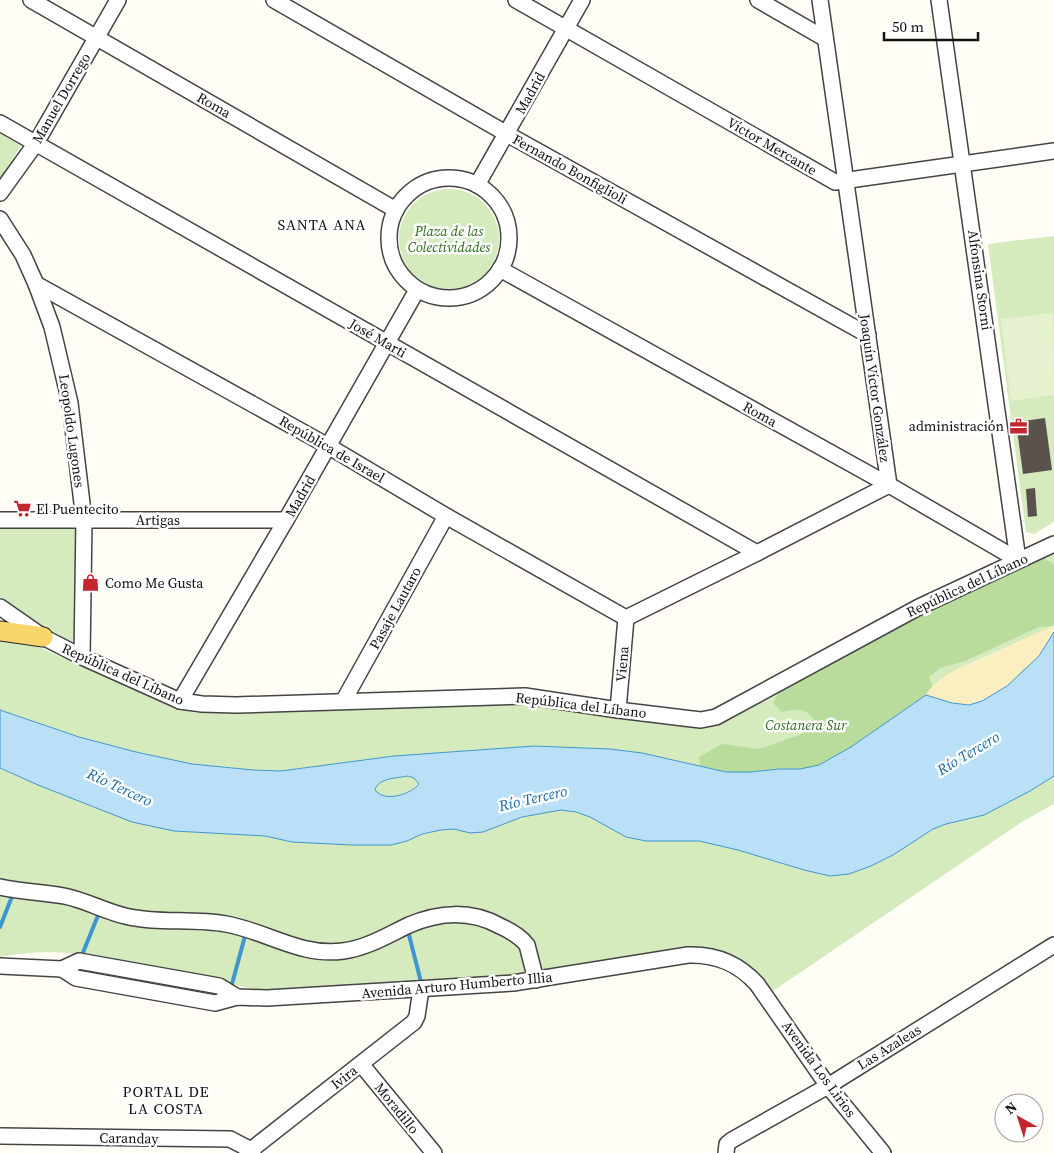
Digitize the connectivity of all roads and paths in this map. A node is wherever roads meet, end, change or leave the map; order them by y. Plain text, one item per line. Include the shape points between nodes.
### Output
1 (31, 0) edge
2 (118, 0) edge
3 (274, 0) edge
4 (516, 0) edge
5 (582, 0) edge
6 (758, 0) edge
7 (820, 0) edge
8 (940, 0) edge
9 (566, 28) junction
10 (95, 37) junction
11 (824, 38) junction
12 (0, 123) edge
13 (507, 134) junction
14 (36, 143) junction
15 (1054, 151) edge
16 (963, 164) junction
17 (846, 181) junction
18 (477, 185) junction
19 (0, 193) edge
20 (396, 210) junction
21 (0, 218) edge
22 (500, 269) junction
23 (36, 284) junction
24 (417, 290) junction
25 (868, 335) junction
26 (387, 344) junction
27 (328, 446) junction
28 (889, 485) junction
29 (446, 516) junction
30 (0, 520) edge
31 (84, 520) junction
32 (286, 520) junction
33 (1054, 544) edge
34 (757, 553) junction
35 (1018, 560) junction
36 (0, 607) edge
37 (626, 618) junction
38 (0, 631) edge
39 (43, 637) junction
40 (82, 657) junction
41 (344, 700) junction
42 (180, 701) junction
43 (618, 710) junction
44 (0, 887) edge
45 (1054, 945) edge
46 (0, 966) edge
47 (536, 980) junction
48 (757, 984) joint
49 (421, 989) junction
50 (361, 1064) junction
51 (828, 1086) junction
52 (0, 1136) edge
53 (726, 1151) edge
54 (250, 1152) edge
55 (434, 1153) edge
56 (883, 1153) edge

1 - 10 street, Roma
2 - 10 street, Manuel Dorrego
3 - 13 street, Fernando Bonfiglioli
4 - 9 street, Víctor Mercante
5 - 9 street, Madrid
6 - 11 street
7 - 11 street, Joaquín Víctor González
8 - 16 street, Alfonsina Storni
9 - 13 street, Madrid
9 - 17 street, Víctor Mercante via 835,182
10 - 14 street, Manuel Dorrego
10 - 20 street, Roma
11 - 17 street, Joaquín Víctor González
12 - 14 street, José Marti
13 - 18 street, Madrid
13 - 25 street, Fernando Bonfiglioli
14 - 19 street, Manuel Dorrego
14 - 26 street, José Marti
15 - 16 street, Víctor Mercante
16 - 17 street, Víctor Mercante
16 - 35 street, Alfonsina Storni
17 - 25 street, Joaquín Víctor González
18 - 20 street via 447,178 432,180 417,187
18 - 22 street via 500,206 506,220 508,250
20 - 24 street via 389,234 391,254 398,272
21 - 23 street, Leopoldo Lugones
22 - 24 street via 484,286 458,298 430,296
22 - 28 street, Roma
23 - 27 street, República de Israel
23 - 31 street, Leopoldo Lugones via 52,327 70,403
24 - 26 street, Madrid
25 - 28 street, Joaquín Víctor González
26 - 27 street, Madrid
26 - 34 street, José Marti
27 - 29 street, República de Israel
27 - 32 street, Madrid
28 - 34 street
28 - 35 street, Roma
29 - 37 street, República de Israel
29 - 41 street, Pasaje Lautaro
30 - 31 street, Artigas
31 - 32 street, Artigas
31 - 40 street, Leopoldo Lugones
32 - 42 street, Madrid
33 - 35 street, República del Líbano
34 - 37 street
35 - 43 street, República del Líbano via 919,606 716,717 701,720
36 - 39 street, República del Líbano
37 - 43 street, Viena
38 - 39 main road
39 - 40 street, República del Líbano
40 - 42 street, República del Líbano
41 - 42 street, República del Líbano via 236,705
41 - 43 street, República del Líbano via 538,696
44 - 47 street via 64,896 124,916 228,924 298,948 327,952 358,948 412,924 437,917 480,916 524,940
45 - 51 street, Las Azaleas
46 - 49 street, Avenida Arturo Humberto Illia via 62,968 79,961 219,986 236,997
47 - 48 street, Avenida Arturo Humberto Illia via 698,955 732,963
47 - 49 street, Avenida Arturo Humberto Illia
48 - 51 street, Avenida Los Lirios
49 - 50 street, Ivira via 414,1022
50 - 54 street, Ivira
50 - 55 street, Moradillo
51 - 53 street, Las Azaleas via 732,1140
51 - 56 street, Avenida Los Lirios
52 - 54 street, Caranday via 230,1139

